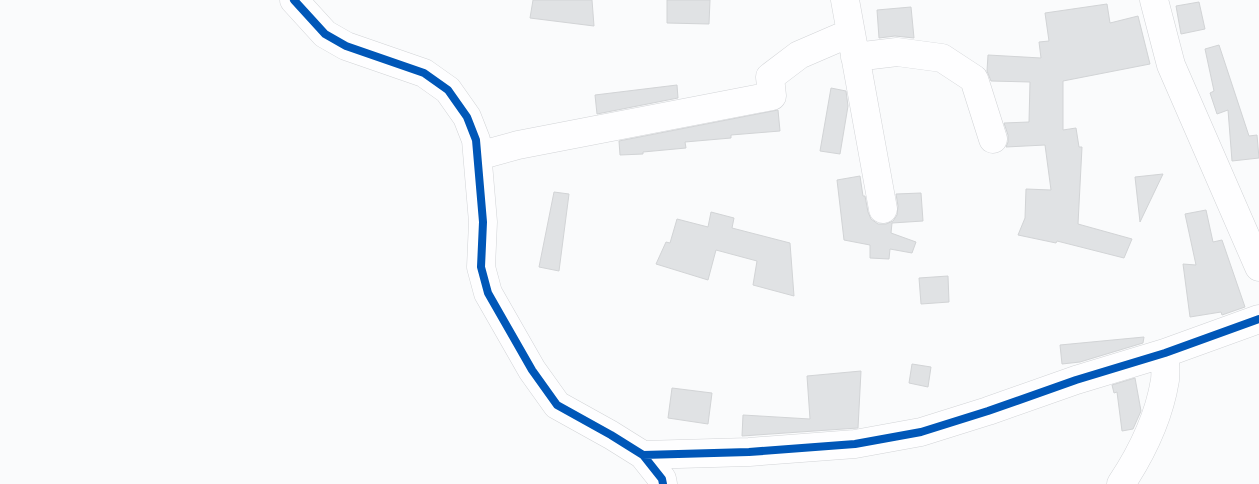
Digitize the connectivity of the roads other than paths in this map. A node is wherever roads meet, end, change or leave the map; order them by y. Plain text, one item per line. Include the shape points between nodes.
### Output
1 (294, 0) edge
2 (844, 0) edge
3 (1154, 0) edge
4 (852, 45) junction
5 (993, 139) dead end
6 (478, 156) junction
7 (884, 209) dead end
8 (1259, 267) edge
9 (1259, 319) edge
10 (1165, 353) junction
11 (643, 455) junction
12 (663, 484) edge
13 (1121, 484) edge

1 - 6 street via 325,34 346,46 424,73 448,90 467,117
2 - 4 street
3 - 8 street via 1171,65
4 - 5 street via 942,58 974,78
4 - 6 street via 799,55 770,77 772,96 518,145
4 - 7 street
6 - 11 street via 483,222 481,266 488,293 532,370 557,405
9 - 10 street
10 - 11 street via 921,432 855,444
10 - 13 street via 1165,380 1151,429
11 - 12 street

